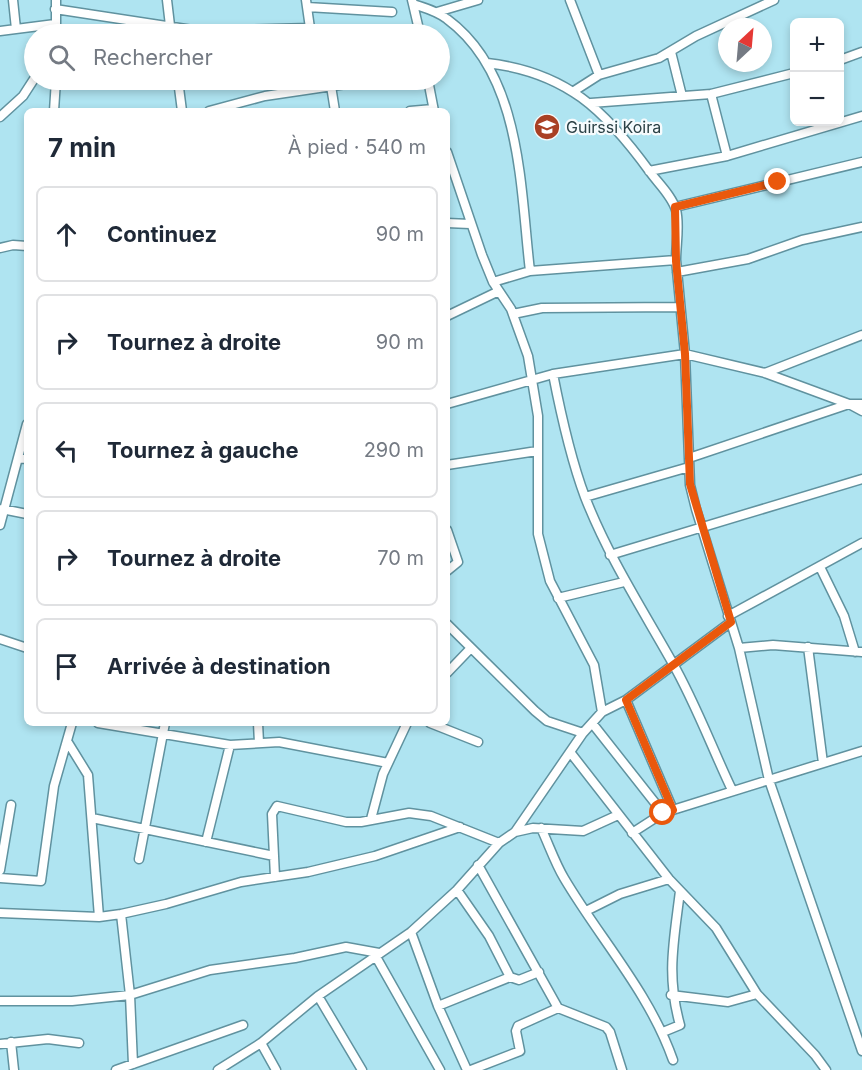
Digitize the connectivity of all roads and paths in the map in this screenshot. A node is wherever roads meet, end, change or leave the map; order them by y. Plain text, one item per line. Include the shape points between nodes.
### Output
1 (13, 0) edge
2 (167, 0) edge
3 (478, 0) edge
4 (570, 0) edge
5 (774, 0) edge
6 (413, 2) edge
7 (307, 4) edge
8 (56, 5) edge
9 (392, 12) dead end
10 (437, 12) junction
11 (55, 24) edge
12 (140, 24) edge
13 (170, 24) edge
14 (310, 24) edge
15 (418, 24) edge
16 (24, 28) edge
17 (16, 29) junction
18 (0, 31) edge
19 (671, 52) junction
20 (862, 52) edge
21 (844, 59) edge
22 (487, 63) junction
23 (790, 74) edge
24 (599, 75) junction
25 (27, 90) edge
26 (55, 90) edge
27 (179, 90) edge
28 (295, 90) edge
29 (327, 90) edge
30 (430, 90) edge
31 (574, 91) junction
32 (711, 94) junction
33 (681, 96) junction
34 (591, 104) junction
35 (54, 108) edge
36 (182, 108) edge
37 (220, 108) edge
38 (334, 108) edge
39 (434, 108) edge
40 (862, 116) edge
41 (0, 117) edge
42 (727, 156) junction
43 (450, 161) edge
44 (862, 162) edge
45 (649, 171) junction
46 (675, 207) junction
47 (450, 223) edge
48 (470, 224) junction
49 (862, 226) edge
50 (24, 246) edge
51 (0, 248) edge
52 (676, 261) junction
53 (530, 271) junction
54 (677, 272) junction
55 (493, 282) junction
56 (499, 291) junction
57 (680, 307) junction
58 (513, 314) junction
59 (450, 315) edge
60 (862, 335) edge
61 (685, 354) junction
62 (765, 373) junction
63 (553, 374) junction
64 (533, 379) junction
65 (450, 403) edge
66 (849, 404) junction
67 (862, 404) edge
68 (862, 411) edge
69 (537, 451) junction
70 (22, 458) edge
71 (689, 463) junction
72 (450, 465) edge
73 (862, 479) edge
74 (585, 496) junction
75 (2, 509) junction
76 (24, 513) edge
77 (0, 525) edge
78 (701, 526) junction
79 (450, 539) edge
80 (862, 543) edge
81 (610, 555) junction
82 (820, 567) junction
83 (450, 569) edge
84 (624, 582) junction
85 (558, 598) junction
86 (730, 619) junction
87 (450, 627) edge
88 (0, 639) edge
89 (24, 647) edge
90 (739, 648) junction
91 (808, 648) junction
92 (470, 649) junction
93 (859, 652) edge
94 (673, 664) junction
95 (450, 670) edge
96 (626, 700) junction
97 (602, 712) junction
98 (592, 723) junction
99 (71, 726) edge
100 (118, 726) edge
101 (165, 726) edge
102 (258, 726) edge
103 (406, 726) edge
104 (438, 726) edge
105 (164, 733) junction
106 (584, 733) junction
107 (67, 741) junction
108 (478, 742) dead end
109 (259, 743) junction
110 (230, 745) junction
111 (862, 751) edge
112 (570, 752) junction
113 (388, 763) junction
114 (823, 763) junction
115 (769, 780) junction
116 (732, 790) junction
117 (10, 805) dead end
118 (673, 810) junction
119 (663, 813) junction
120 (618, 816) junction
121 (92, 818) junction
122 (371, 819) junction
123 (460, 827) junction
124 (147, 828) junction
125 (541, 828) junction
126 (515, 832) junction
127 (632, 832) junction
128 (206, 842) junction
129 (499, 843) junction
130 (274, 856) junction
131 (139, 859) dead end
132 (477, 865) junction
133 (0, 870) edge
134 (275, 877) junction
135 (0, 878) edge
136 (669, 879) junction
137 (457, 890) junction
138 (680, 891) junction
139 (586, 911) junction
140 (0, 913) edge
141 (121, 914) junction
142 (99, 917) junction
143 (411, 932) junction
144 (377, 954) junction
145 (539, 972) junction
146 (510, 977) junction
147 (757, 994) junction
148 (130, 995) junction
149 (671, 995) junction
150 (318, 996) junction
151 (0, 1001) edge
152 (438, 1006) junction
153 (558, 1008) junction
154 (243, 1025) dead end
155 (663, 1032) junction
156 (11, 1042) junction
157 (79, 1043) dead end
158 (261, 1043) junction
159 (0, 1044) edge
160 (862, 1051) edge
161 (673, 1059) dead end
162 (133, 1064) junction
163 (14, 1070) edge
164 (116, 1070) edge
165 (218, 1070) edge
166 (276, 1070) edge
167 (362, 1070) edge
168 (440, 1070) edge
169 (469, 1070) edge
170 (622, 1070) edge
171 (826, 1070) edge

1 - 17 street
2 - 13 street
3 - 10 street
4 - 24 street
5 - 19 street via 696,36
6 - 10 street
6 - 15 street
7 - 9 street
7 - 14 street
8 - 11 street
8 - 12 street
10 - 22 street via 457,28
16 - 17 street
17 - 18 street
19 - 24 street
19 - 33 street
20 - 21 street
22 - 31 street via 516,68
22 - 53 street via 513,140
23 - 32 street
24 - 31 street
25 - 41 street
26 - 35 street
27 - 36 street
28 - 37 street
29 - 38 street
30 - 39 street
31 - 34 street
32 - 33 street
32 - 42 street
33 - 34 street
34 - 45 street
40 - 42 street
42 - 45 street
43 - 48 street
44 - 46 street
45 - 46 street
46 - 52 street
47 - 48 street
48 - 55 street
49 - 54 street via 802,240 748,259
50 - 51 street
52 - 53 street
52 - 54 street
53 - 55 street
54 - 57 street
55 - 56 street
56 - 58 street
56 - 59 street
57 - 58 street via 542,308
57 - 61 street
58 - 64 street
60 - 62 street
61 - 62 street
61 - 63 street
61 - 71 street
62 - 66 street
63 - 64 street
63 - 74 street via 565,432
64 - 65 street
64 - 69 street
66 - 67 street
66 - 68 street
66 - 71 street
69 - 72 street
69 - 85 street via 538,534
70 - 75 street
71 - 74 street
71 - 78 street
73 - 78 street
74 - 81 street
75 - 76 street
75 - 77 street
78 - 81 street
78 - 86 street
79 - 83 street via 458,562
80 - 82 street
81 - 84 street
82 - 86 street
82 - 93 street
84 - 85 street
84 - 94 street
85 - 97 street via 594,666
86 - 90 street
86 - 94 street
87 - 92 street
88 - 89 street
90 - 91 street
90 - 115 street
91 - 93 street
91 - 114 street
92 - 95 street
92 - 106 street via 547,721
94 - 96 street
94 - 116 street
96 - 97 street
96 - 118 street
97 - 98 street
98 - 106 street
98 - 119 street
99 - 107 street
100 - 105 street
101 - 105 street
102 - 109 street
103 - 113 street
104 - 108 street
105 - 110 street
105 - 124 street
106 - 112 street
107 - 121 street via 88,775
107 - 135 street via 54,786 41,881
109 - 110 street
109 - 113 street via 279,742
110 - 128 street
111 - 114 street
112 - 120 street
112 - 126 street
113 - 122 street
114 - 115 street
115 - 116 street
115 - 160 street
116 - 118 street
117 - 133 street
118 - 119 street
119 - 127 street
120 - 125 street via 583,831
120 - 127 street
121 - 124 street
121 - 142 street
122 - 123 street via 409,813
122 - 130 street via 346,822 277,806 272,814
123 - 129 street
123 - 134 street via 375,856
124 - 128 street
124 - 131 street
125 - 126 street
125 - 139 street via 562,876
126 - 129 street
127 - 136 street
128 - 130 street
129 - 132 street
130 - 134 street
132 - 137 street
132 - 145 street
134 - 141 street
136 - 138 street
136 - 139 street via 620,894
137 - 143 street
137 - 146 street via 489,936
138 - 147 street via 716,928
138 - 149 street
139 - 155 street
140 - 142 street
141 - 142 street
141 - 148 street
143 - 144 street
143 - 152 street
144 - 148 street via 346,947 210,970
144 - 150 street
144 - 168 street
145 - 146 street via 519,980
145 - 153 street
146 - 152 street
147 - 149 street via 728,1002
147 - 171 street
148 - 151 street via 72,1001
148 - 162 street
149 - 155 street via 680,1024
150 - 158 street
150 - 167 street
152 - 169 street
153 - 169 street via 518,1026 520,1051
153 - 170 street via 606,1027
154 - 162 street
155 - 161 street
156 - 157 street
156 - 159 street
156 - 163 street
158 - 165 street
158 - 166 street
162 - 164 street

